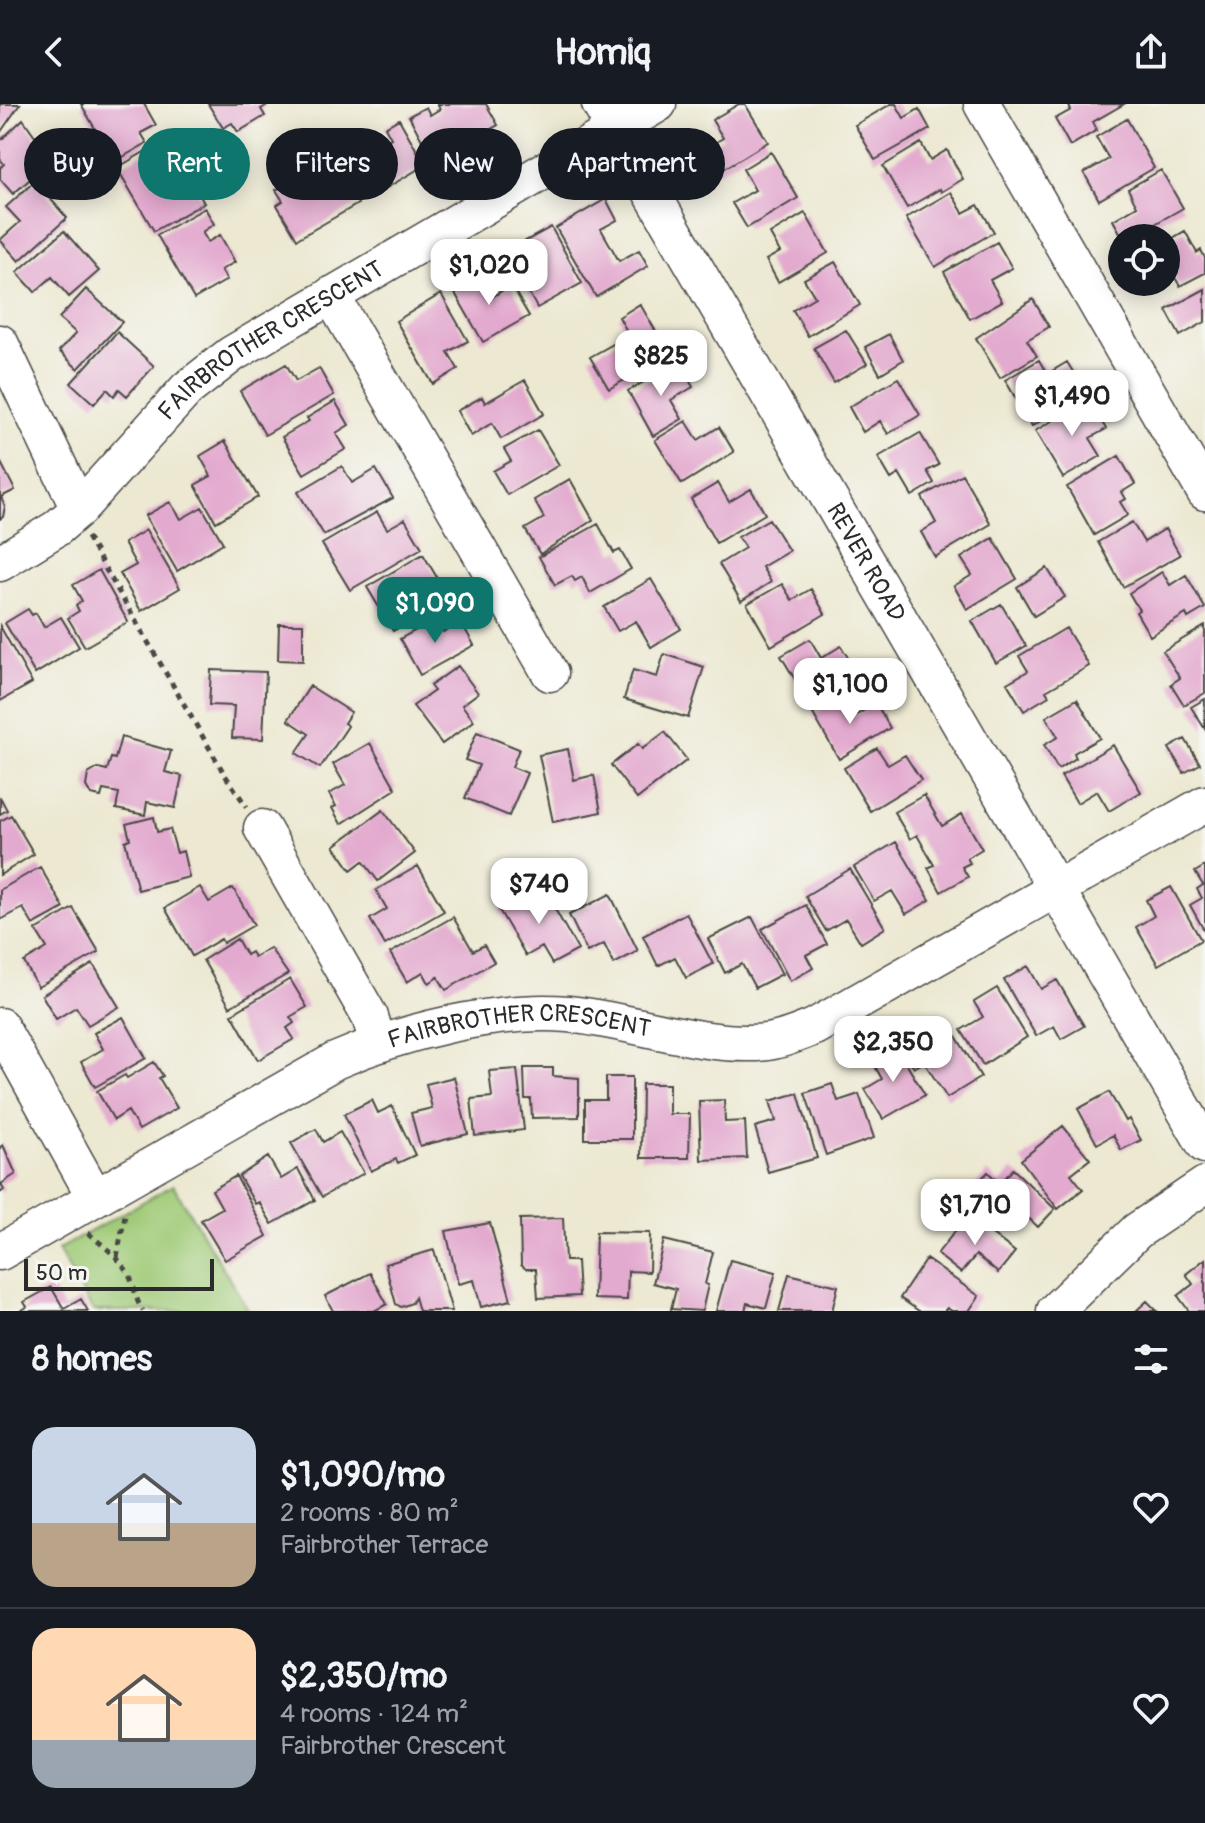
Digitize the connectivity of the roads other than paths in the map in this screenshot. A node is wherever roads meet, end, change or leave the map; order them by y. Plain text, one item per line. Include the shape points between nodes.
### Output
1 (658, 104) edge
2 (982, 104) edge
3 (607, 116) edge
4 (331, 295) junction
5 (0, 343) edge
6 (1205, 492) edge
7 (82, 520) junction
8 (0, 563) edge
9 (550, 673) dead end
10 (1205, 804) edge
11 (262, 828) dead end
12 (1055, 890) junction
13 (0, 1026) edge
14 (378, 1043) junction
15 (1205, 1145) edge
16 (1205, 1185) edge
17 (83, 1204) junction
18 (0, 1252) edge
19 (1055, 1311) edge

1 - 3 street, FAIRBROTHER CRESCENT
2 - 6 street
3 - 4 street, FAIRBROTHER CRESCENT
3 - 12 street, REVER ROAD
4 - 7 street, FAIRBROTHER CRESCENT via 232,354 187,389
4 - 9 street
5 - 7 street
7 - 8 street, FAIRBROTHER CRESCENT via 57,528
10 - 12 street, FAIRBROTHER CRESCENT
11 - 14 street via 370,1017
12 - 14 street, FAIRBROTHER CRESCENT via 790,1037 726,1041 563,1014 484,1020
12 - 15 street, REVER ROAD
13 - 17 street
14 - 17 street, FAIRBROTHER CRESCENT via 311,1074
16 - 19 street via 1137,1231
17 - 18 street, FAIRBROTHER CRESCENT

